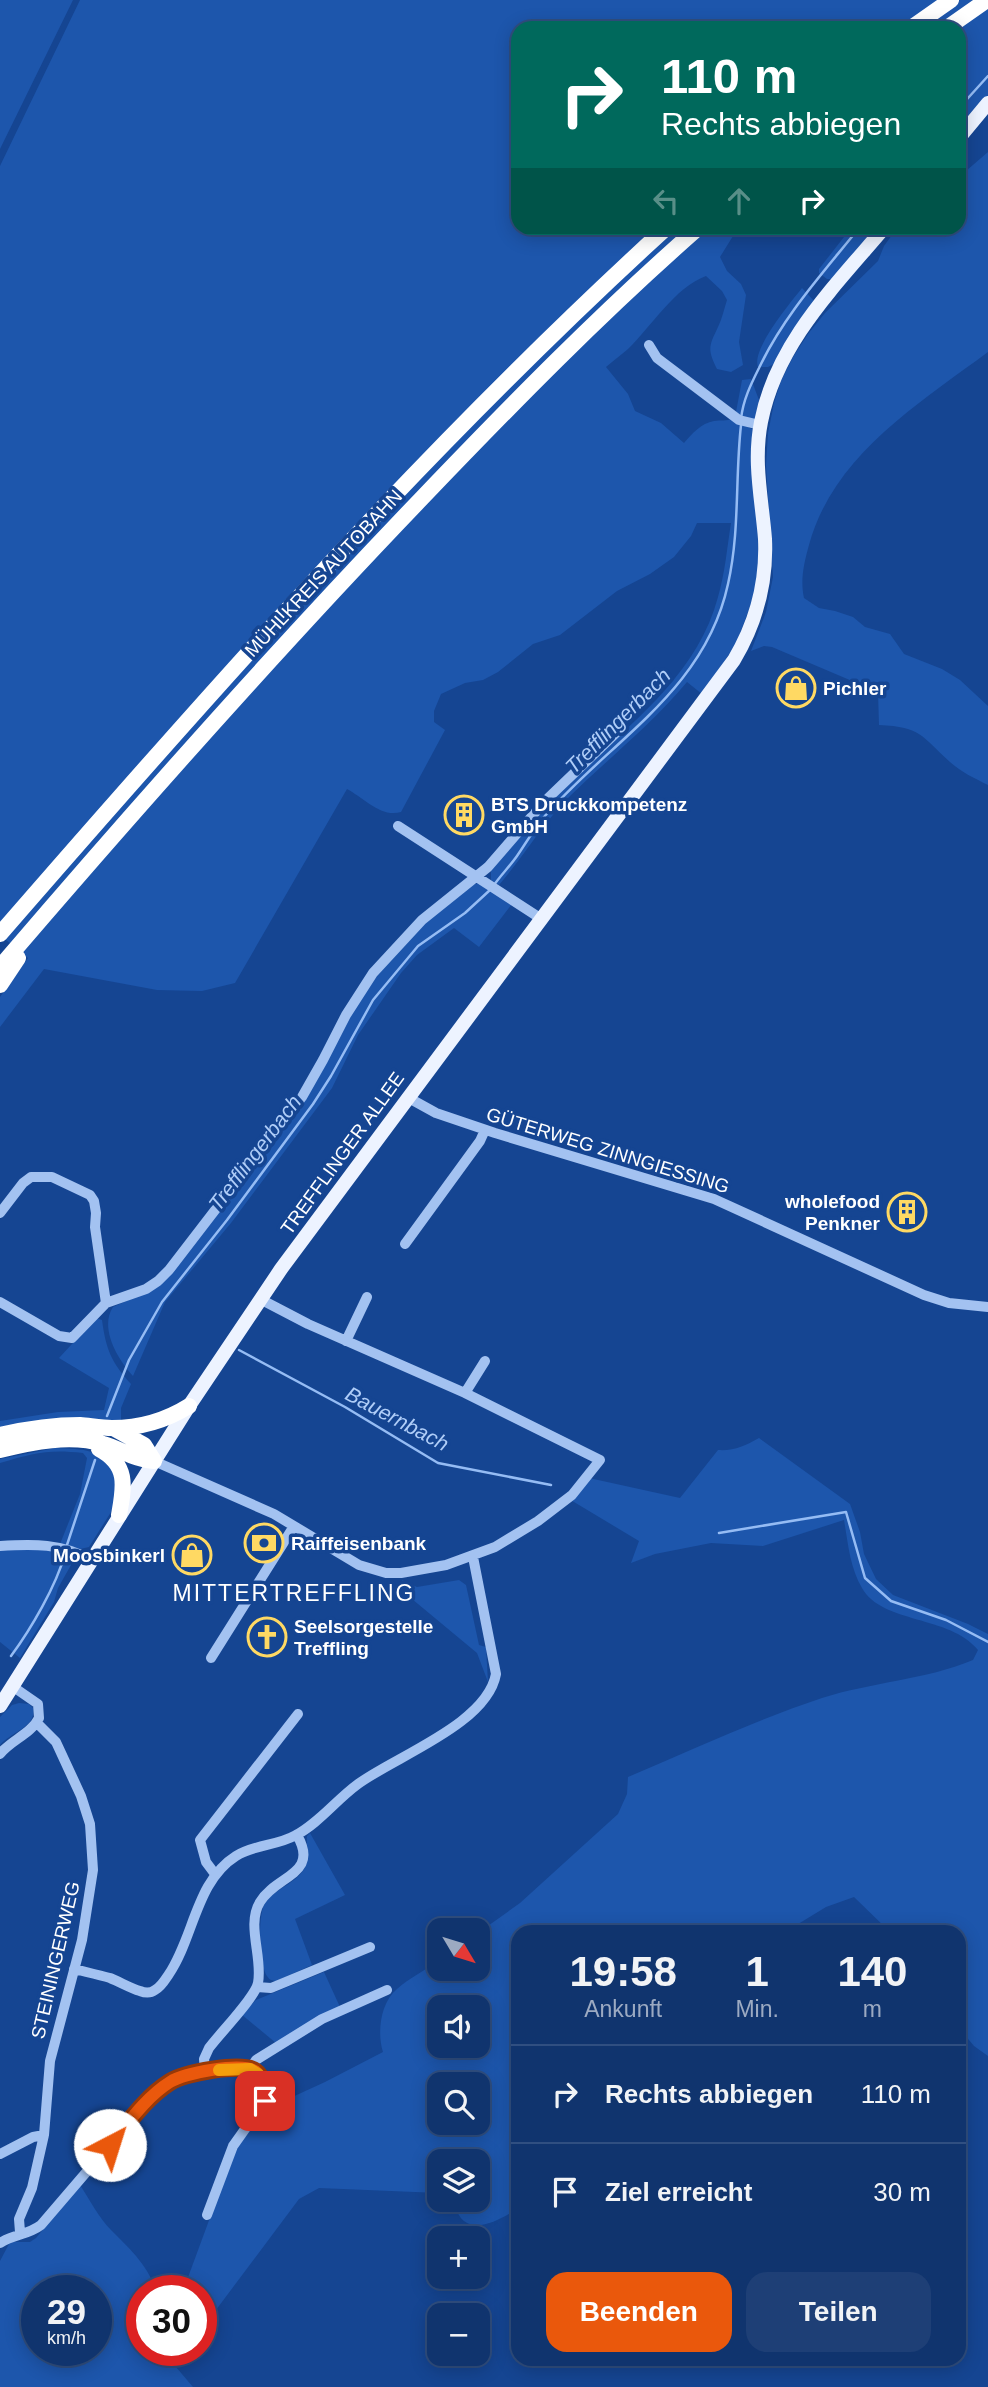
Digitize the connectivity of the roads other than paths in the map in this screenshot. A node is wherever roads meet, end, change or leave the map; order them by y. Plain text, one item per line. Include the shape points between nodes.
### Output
1 (951, 0) edge
2 (988, 0) edge
3 (921, 21) edge
4 (957, 21) edge
5 (988, 103) edge
6 (966, 130) edge
7 (659, 235) edge
8 (690, 235) edge
9 (878, 235) edge
10 (649, 345) dead end
11 (756, 424) junction
12 (615, 733) dead end
13 (398, 826) dead end
14 (480, 879) junction
15 (47, 911) junction
16 (540, 918) junction
17 (0, 934) edge
18 (0, 967) edge
19 (0, 985) edge
20 (410, 1099) junction
21 (485, 1130) junction
22 (0, 1213) edge
23 (405, 1244) dead end
24 (367, 1297) dead end
25 (260, 1299) junction
26 (0, 1302) edge
27 (106, 1303) junction
28 (988, 1307) edge
29 (346, 1341) junction
30 (485, 1361) dead end
31 (465, 1393) junction
32 (189, 1406) junction
33 (112, 1428) junction
34 (0, 1435) edge
35 (74, 1441) junction
36 (0, 1450) edge
37 (154, 1461) junction
38 (119, 1515) junction
39 (294, 1526) junction
40 (0, 1546) edge
41 (472, 1557) junction
42 (91, 1560) junction
43 (211, 1658) dead end
44 (12, 1686) junction
45 (0, 1706) edge
46 (298, 1714) dead end
47 (37, 1723) junction
48 (0, 1754) edge
49 (297, 1835) junction
50 (215, 1874) junction
51 (370, 1947) dead end
52 (74, 1969) junction
53 (257, 1987) junction
54 (387, 1990) dead end
55 (250, 2069) junction
56 (205, 2071) junction
57 (44, 2135) junction
58 (0, 2154) edge
59 (207, 2216) dead end
60 (20, 2232) junction
61 (0, 2242) edge

1 - 3 highway
2 - 4 highway
5 - 6 main road
7 - 17 highway, MÜHLKREIS AUTOBAHN via 531,356 336,559
8 - 15 highway, MÜHLKREIS AUTOBAHN via 564,353 397,525
9 - 11 main road, TREFFLINGER ALLEE via 789,346
10 - 11 street via 657,358 740,420
11 - 16 main road, TREFFLINGER ALLEE via 764,578 744,644
12 - 14 street via 555,790
13 - 14 street
14 - 16 street
14 - 27 street via 413,928 373,973 302,1097 169,1270 146,1289
15 - 18 highway, MÜHLKREIS AUTOBAHN
15 - 19 highway
16 - 20 main road, TREFFLINGER ALLEE
20 - 21 street, GÜTERWEG ZINNGIESSING
20 - 25 main road, TREFFLINGER ALLEE
21 - 23 street
21 - 28 street, GÜTERWEG ZINNGIESSING via 705,1196 924,1295
22 - 27 street via 30,1177 52,1177 90,1195
24 - 29 street
25 - 29 street
25 - 32 main road, TREFFLINGER ALLEE
26 - 27 street via 59,1336 72,1338
29 - 31 street
30 - 31 street
31 - 41 street via 600,1460 572,1495 555,1508
32 - 33 highway via 145,1426
32 - 37 main road, TREFFLINGER ALLEE
33 - 34 highway via 55,1426
33 - 37 highway via 144,1445
35 - 36 highway
35 - 37 highway via 103,1444 141,1461
35 - 38 highway via 110,1455 120,1468 124,1488
37 - 38 main road, TREFFLINGER ALLEE
37 - 39 street
38 - 42 main road, TREFFLINGER ALLEE
39 - 41 street via 359,1564 386,1573
39 - 43 street
40 - 42 street via 39,1544
41 - 49 street via 496,1674 485,1698 440,1735 357,1785
42 - 44 main road, TREFFLINGER ALLEE
44 - 45 main road, TREFFLINGER ALLEE
44 - 47 street, STEININGERWEG via 38,1704
46 - 50 street via 200,1840 206,1863
47 - 48 street
47 - 52 street, STEININGERWEG via 61,1750 81,1796 92,1838 92,1889
49 - 50 street via 251,1848
49 - 53 street via 304,1851 301,1865 268,1892 256,1911
50 - 52 street via 183,1948 157,1990 140,1991
51 - 53 street via 271,1988
52 - 57 street, STEININGERWEG via 49,2066
53 - 56 street via 209,2048
54 - 55 street via 322,2019 256,2060
55 - 56 street
55 - 59 street via 260,2076 265,2101 233,2146
56 - 60 street via 183,2076 153,2096 41,2225 32,2232
57 - 58 street
57 - 60 street, STEININGERWEG via 32,2188 19,2219
60 - 61 street

